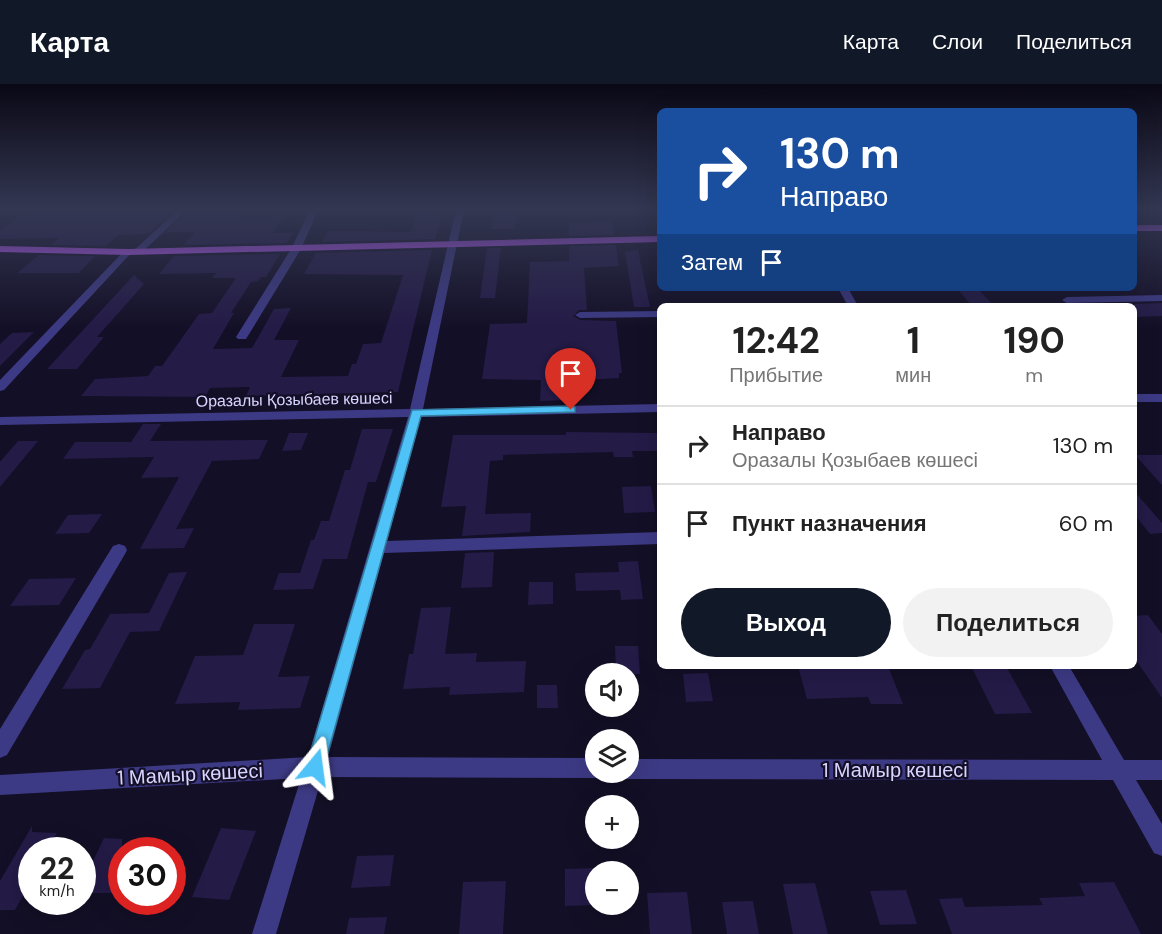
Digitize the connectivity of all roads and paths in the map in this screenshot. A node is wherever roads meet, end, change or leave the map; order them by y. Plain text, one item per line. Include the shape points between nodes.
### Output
1 (296, 249) edge
2 (29, 250) edge
3 (135, 250) edge
4 (260, 250) edge
5 (451, 250) edge
6 (132, 252) junction
7 (1162, 298) edge
8 (1067, 300) dead end
9 (657, 314) edge
10 (580, 315) dead end
11 (242, 337) dead end
12 (0, 387) edge
13 (1137, 398) edge
14 (1162, 398) edge
15 (657, 408) edge
16 (416, 413) junction
17 (0, 421) edge
18 (657, 538) edge
19 (378, 547) junction
20 (118, 550) dead end
21 (1061, 669) edge
22 (0, 748) edge
23 (315, 767) junction
24 (585, 768) edge
25 (639, 769) edge
26 (1162, 770) edge
27 (1120, 771) junction
28 (0, 785) edge
29 (1162, 845) edge
30 (264, 934) edge

1 - 11 street
2 - 6 main road
3 - 6 street
4 - 6 main road
5 - 16 street
6 - 12 street
7 - 8 street
9 - 10 street
13 - 14 street
15 - 16 street, Оразалы Қозыбаев көшесі
16 - 17 street, Оразалы Қозыбаев көшесі
16 - 19 street
18 - 19 street
19 - 23 street
20 - 22 street
21 - 27 street
23 - 24 street, 1 Мамыр көшесі
23 - 28 street, 1 Мамыр көшесі
23 - 30 street
25 - 27 street, 1 Мамыр көшесі
26 - 27 street, 1 Мамыр көшесі
27 - 29 street

